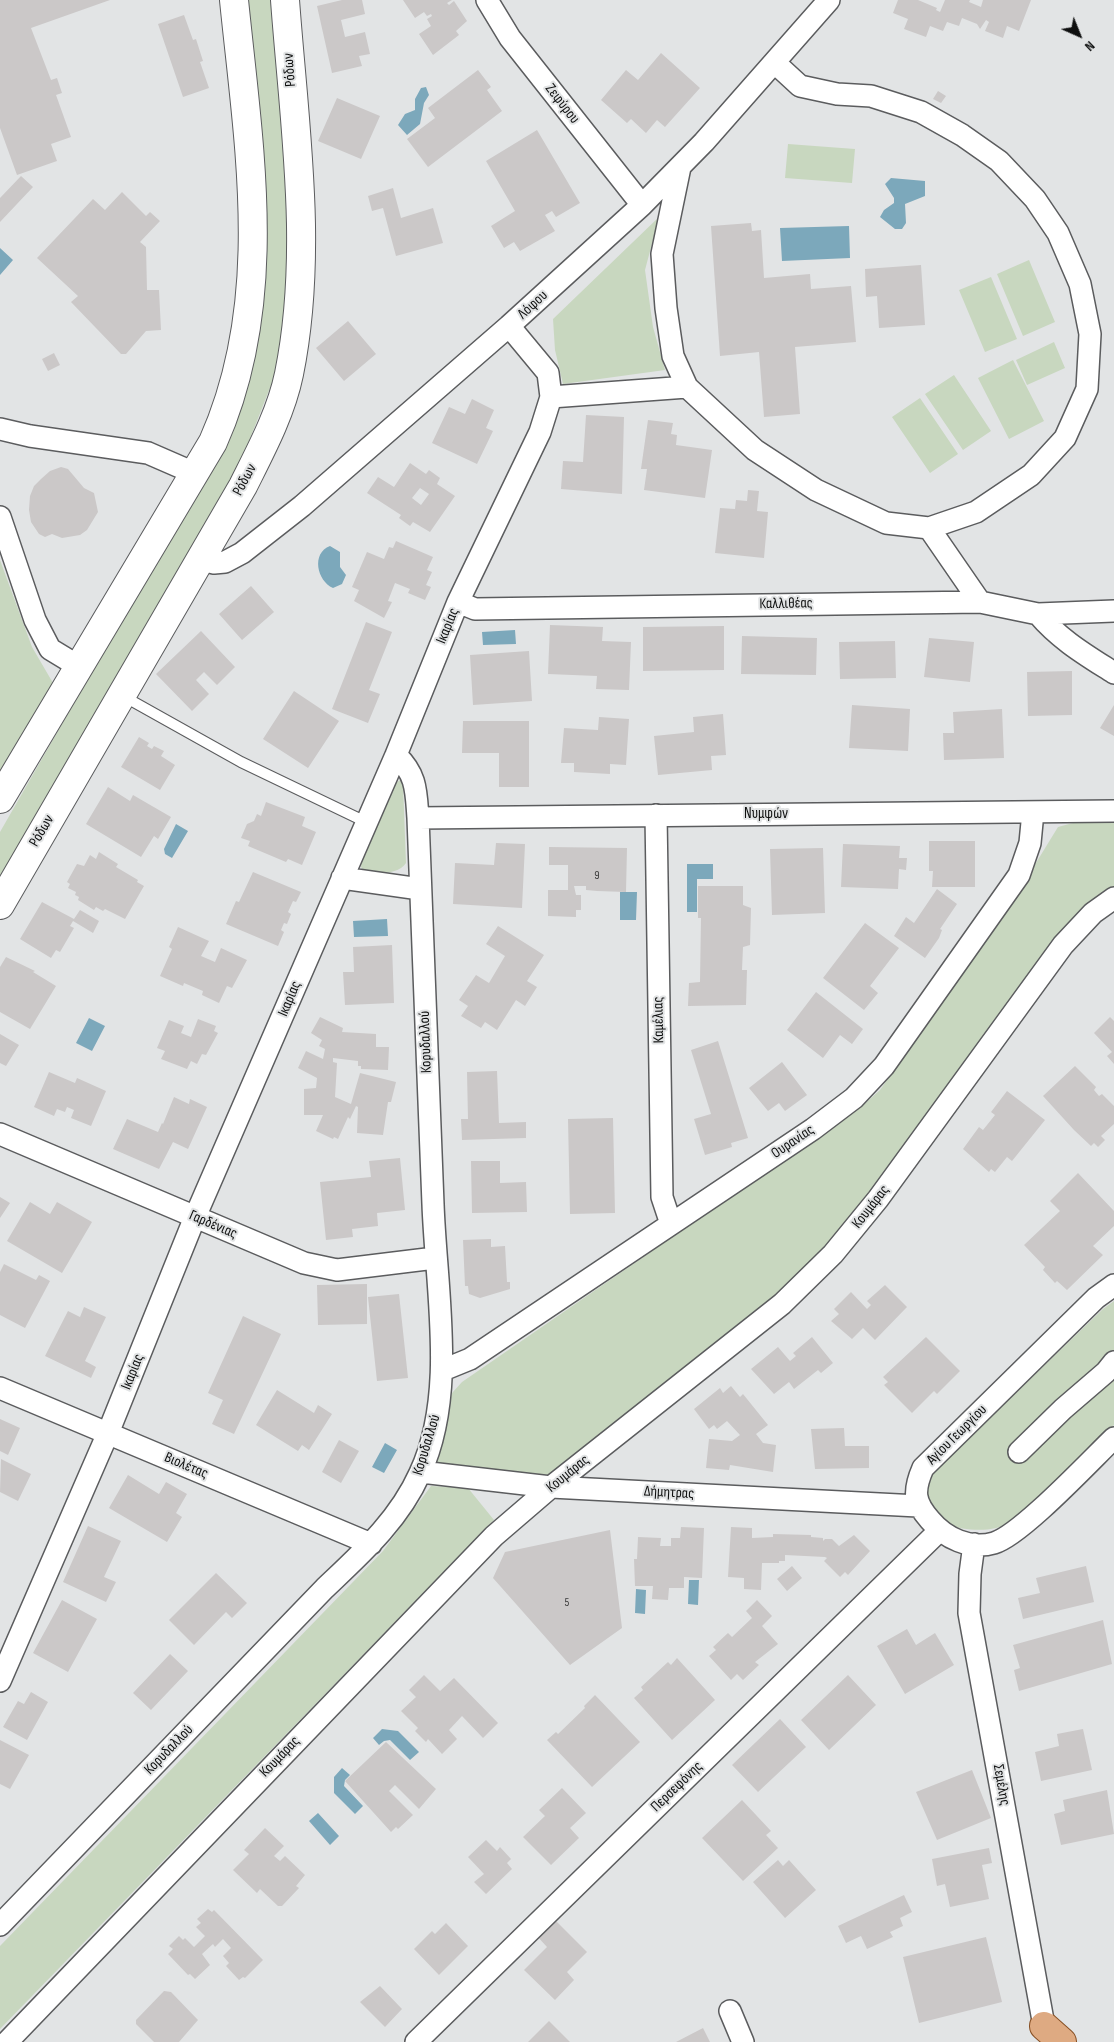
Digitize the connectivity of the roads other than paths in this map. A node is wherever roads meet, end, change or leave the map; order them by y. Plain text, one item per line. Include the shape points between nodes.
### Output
1 (234, 0) edge
2 (285, 0) edge
3 (487, 0) edge
4 (829, 0) edge
5 (776, 63) junction
6 (680, 167) junction
7 (642, 205) junction
8 (509, 326) junction
9 (687, 387) junction
10 (551, 397) junction
11 (0, 429) edge
12 (194, 473) junction
13 (0, 517) edge
14 (929, 528) junction
15 (201, 560) junction
16 (458, 602) junction
17 (980, 602) junction
18 (1114, 611) edge
19 (1038, 614) junction
20 (78, 666) junction
21 (1114, 673) edge
22 (122, 695) junction
23 (396, 755) junction
24 (0, 800) edge
25 (1114, 811) edge
26 (1032, 812) junction
27 (656, 814) junction
28 (418, 818) junction
29 (366, 822) junction
30 (342, 878) junction
31 (420, 889) junction
32 (1114, 898) edge
33 (0, 905) edge
34 (0, 1134) edge
35 (196, 1217) junction
36 (671, 1224) junction
37 (435, 1258) junction
38 (1114, 1285) edge
39 (1114, 1362) edge
40 (443, 1370) junction
41 (0, 1388) edge
42 (108, 1433) junction
43 (1114, 1438) edge
44 (1019, 1452) dead end
45 (421, 1472) junction
46 (551, 1487) junction
47 (918, 1506) junction
48 (939, 1531) junction
49 (371, 1544) junction
50 (974, 1544) junction
51 (0, 1681) edge
52 (0, 1925) edge
53 (730, 2011) dead end
54 (1050, 2037) edge
55 (7, 2042) edge
56 (416, 2042) edge
57 (743, 2042) edge

1 - 12 street via 252,183 254,256 239,369 228,408
2 - 15 street, Ρόδων via 302,232 300,303 292,357 271,429
3 - 7 street, Ζεφύρου via 510,38
4 - 5 street, Λόφου
5 - 6 street, Λόφου
5 - 14 street via 800,86 837,94 871,96 922,112 999,161 1035,198 1058,233 1080,284 1090,334 1087,389 1065,438 1031,475 976,512
6 - 7 street, Λόφου
6 - 9 street via 662,254 674,356
7 - 8 street, Λόφου
8 - 10 street, Ικαρίας via 548,373
8 - 15 street, Λόφου via 302,506 242,553 225,562
9 - 10 street
9 - 14 street via 754,450 816,490 886,523
10 - 16 street, Ικαρίας via 540,432
11 - 12 street via 39,438 148,453
12 - 20 street
13 - 20 street via 35,620 50,649
14 - 17 street
15 - 22 street, Ρόδων
16 - 17 street, Καλλιθέας via 476,609
16 - 23 street, Ικαρίας
17 - 19 street, Καλλιθέας
18 - 19 street, Καλλιθέας
19 - 21 street via 1071,646
20 - 24 street
22 - 29 lane via 241,762
22 - 33 street, Ρόδων
23 - 28 street, Κορυδαλλού via 408,766 415,784
23 - 29 street, Ικαρίας
25 - 26 street, Νυμφών
26 - 27 street, Νυμφών
26 - 36 street, Ουρανίας via 1030,843 1019,875 884,1066 854,1098 820,1124
27 - 28 street, Νυμφών
27 - 36 street, Καμέλιας via 662,1198
28 - 31 street, Κορυδαλλού
29 - 30 street, Ικαρίας
30 - 31 street
30 - 35 street, Ικαρίας
31 - 37 street, Κορυδαλλού
32 - 46 street, Κουμάρας via 1093,913 1063,945 878,1199 834,1254 782,1304
34 - 35 street, Γαρδένιας
35 - 37 street, Γαρδένιας via 304,1263 337,1270
35 - 42 street, Ικαρίας
36 - 40 street, Ουρανίας via 470,1359
37 - 40 street, Κορυδαλλού
38 - 47 street, Αγίου Γεωργίου via 1096,1298 922,1468 916,1488
39 - 44 street
40 - 45 street, Κορυδαλλού via 438,1414
41 - 42 street, Βιολέτας
42 - 49 street, Βιολέτας
42 - 51 street, Ικαρίας
43 - 50 street via 1016,1531 994,1543
45 - 46 street, Δήμητρας
45 - 49 street, Κορυδαλλού via 402,1507
46 - 47 street, Δήμητρας
46 - 55 street, Κουμάρας via 453,1576 411,1624
47 - 48 street
48 - 50 street via 955,1540
48 - 56 street, Περσεφόνης
49 - 52 street, Κορυδαλλού
50 - 54 street, Σεμέλης via 969,1613
53 - 57 street

